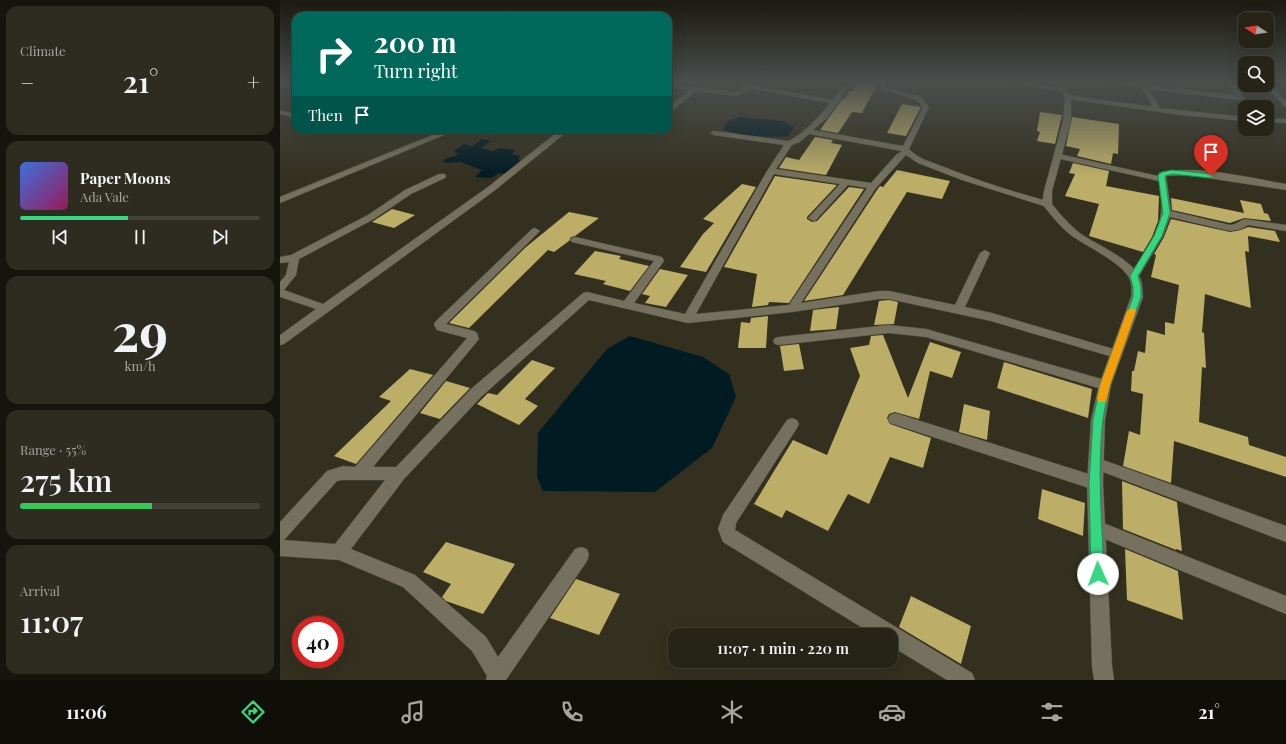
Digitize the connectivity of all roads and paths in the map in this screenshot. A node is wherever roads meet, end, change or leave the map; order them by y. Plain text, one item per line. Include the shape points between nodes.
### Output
1 (826, 114) edge
2 (923, 114) edge
3 (1066, 114) edge
4 (1194, 114) edge
5 (1238, 118) edge
6 (1274, 121) edge
7 (1286, 122) edge
8 (806, 132) junction
9 (714, 133) dead end
10 (442, 134) edge
11 (560, 134) edge
12 (789, 143) junction
13 (906, 150) junction
14 (1058, 156) junction
15 (771, 171) junction
16 (442, 176) dead end
17 (1162, 179) junction
18 (846, 182) junction
19 (873, 186) junction
20 (1286, 187) edge
21 (280, 200) edge
22 (1047, 204) junction
23 (1166, 213) junction
24 (813, 218) dead end
25 (1286, 228) edge
26 (535, 231) dead end
27 (574, 240) dead end
28 (985, 253) dead end
29 (294, 258) junction
30 (280, 260) edge
31 (1134, 276) junction
32 (280, 288) edge
33 (280, 293) edge
34 (627, 305) junction
35 (326, 308) junction
36 (792, 308) junction
37 (958, 310) junction
38 (688, 319) junction
39 (280, 341) edge
40 (779, 341) dead end
41 (1116, 354) junction
42 (1105, 385) junction
43 (895, 419) dead end
44 (792, 424) dead end
45 (1096, 463) junction
46 (358, 473) junction
47 (399, 474) junction
48 (1094, 483) junction
49 (1096, 528) junction
50 (280, 534) edge
51 (1286, 534) edge
52 (280, 548) edge
53 (338, 552) junction
54 (581, 555) dead end
55 (1286, 605) edge
56 (880, 628) edge
57 (898, 639) edge
58 (497, 677) edge
59 (965, 680) edge
60 (1104, 680) edge

1 - 8 street
2 - 13 street
3 - 14 street via 1067,120
4 - 5 street
6 - 7 street
8 - 12 street
8 - 13 street
9 - 12 street
10 - 21 street
11 - 35 street via 503,181
12 - 15 street
13 - 19 street
13 - 22 street via 922,161 968,180
14 - 17 street
14 - 22 street
15 - 18 street
15 - 38 street
16 - 29 street via 408,192 371,217
17 - 20 street via 1165,173 1183,173
17 - 23 street
18 - 19 street
18 - 24 street
19 - 36 street
22 - 31 street via 1075,233
23 - 25 street via 1230,228 1238,227 1244,222
23 - 31 street via 1158,236
26 - 46 street via 441,322 441,328 470,334 473,338
27 - 34 street via 658,258 659,261
28 - 37 street
29 - 30 street
29 - 32 street via 293,272
31 - 41 street via 1137,297
33 - 35 street
34 - 38 street
34 - 47 street via 588,296 476,393
35 - 39 street
36 - 37 street via 879,295
36 - 38 street
37 - 41 street
40 - 42 street via 902,329 926,333
41 - 42 street
42 - 45 street via 1098,420
43 - 48 street
44 - 56 street via 729,520 726,528 729,536
45 - 48 street
45 - 51 street
46 - 47 street
46 - 50 street via 332,476
47 - 53 street
48 - 49 street
49 - 55 street
49 - 60 street
52 - 53 street
53 - 58 street via 409,580 479,644
54 - 58 street
57 - 59 street

